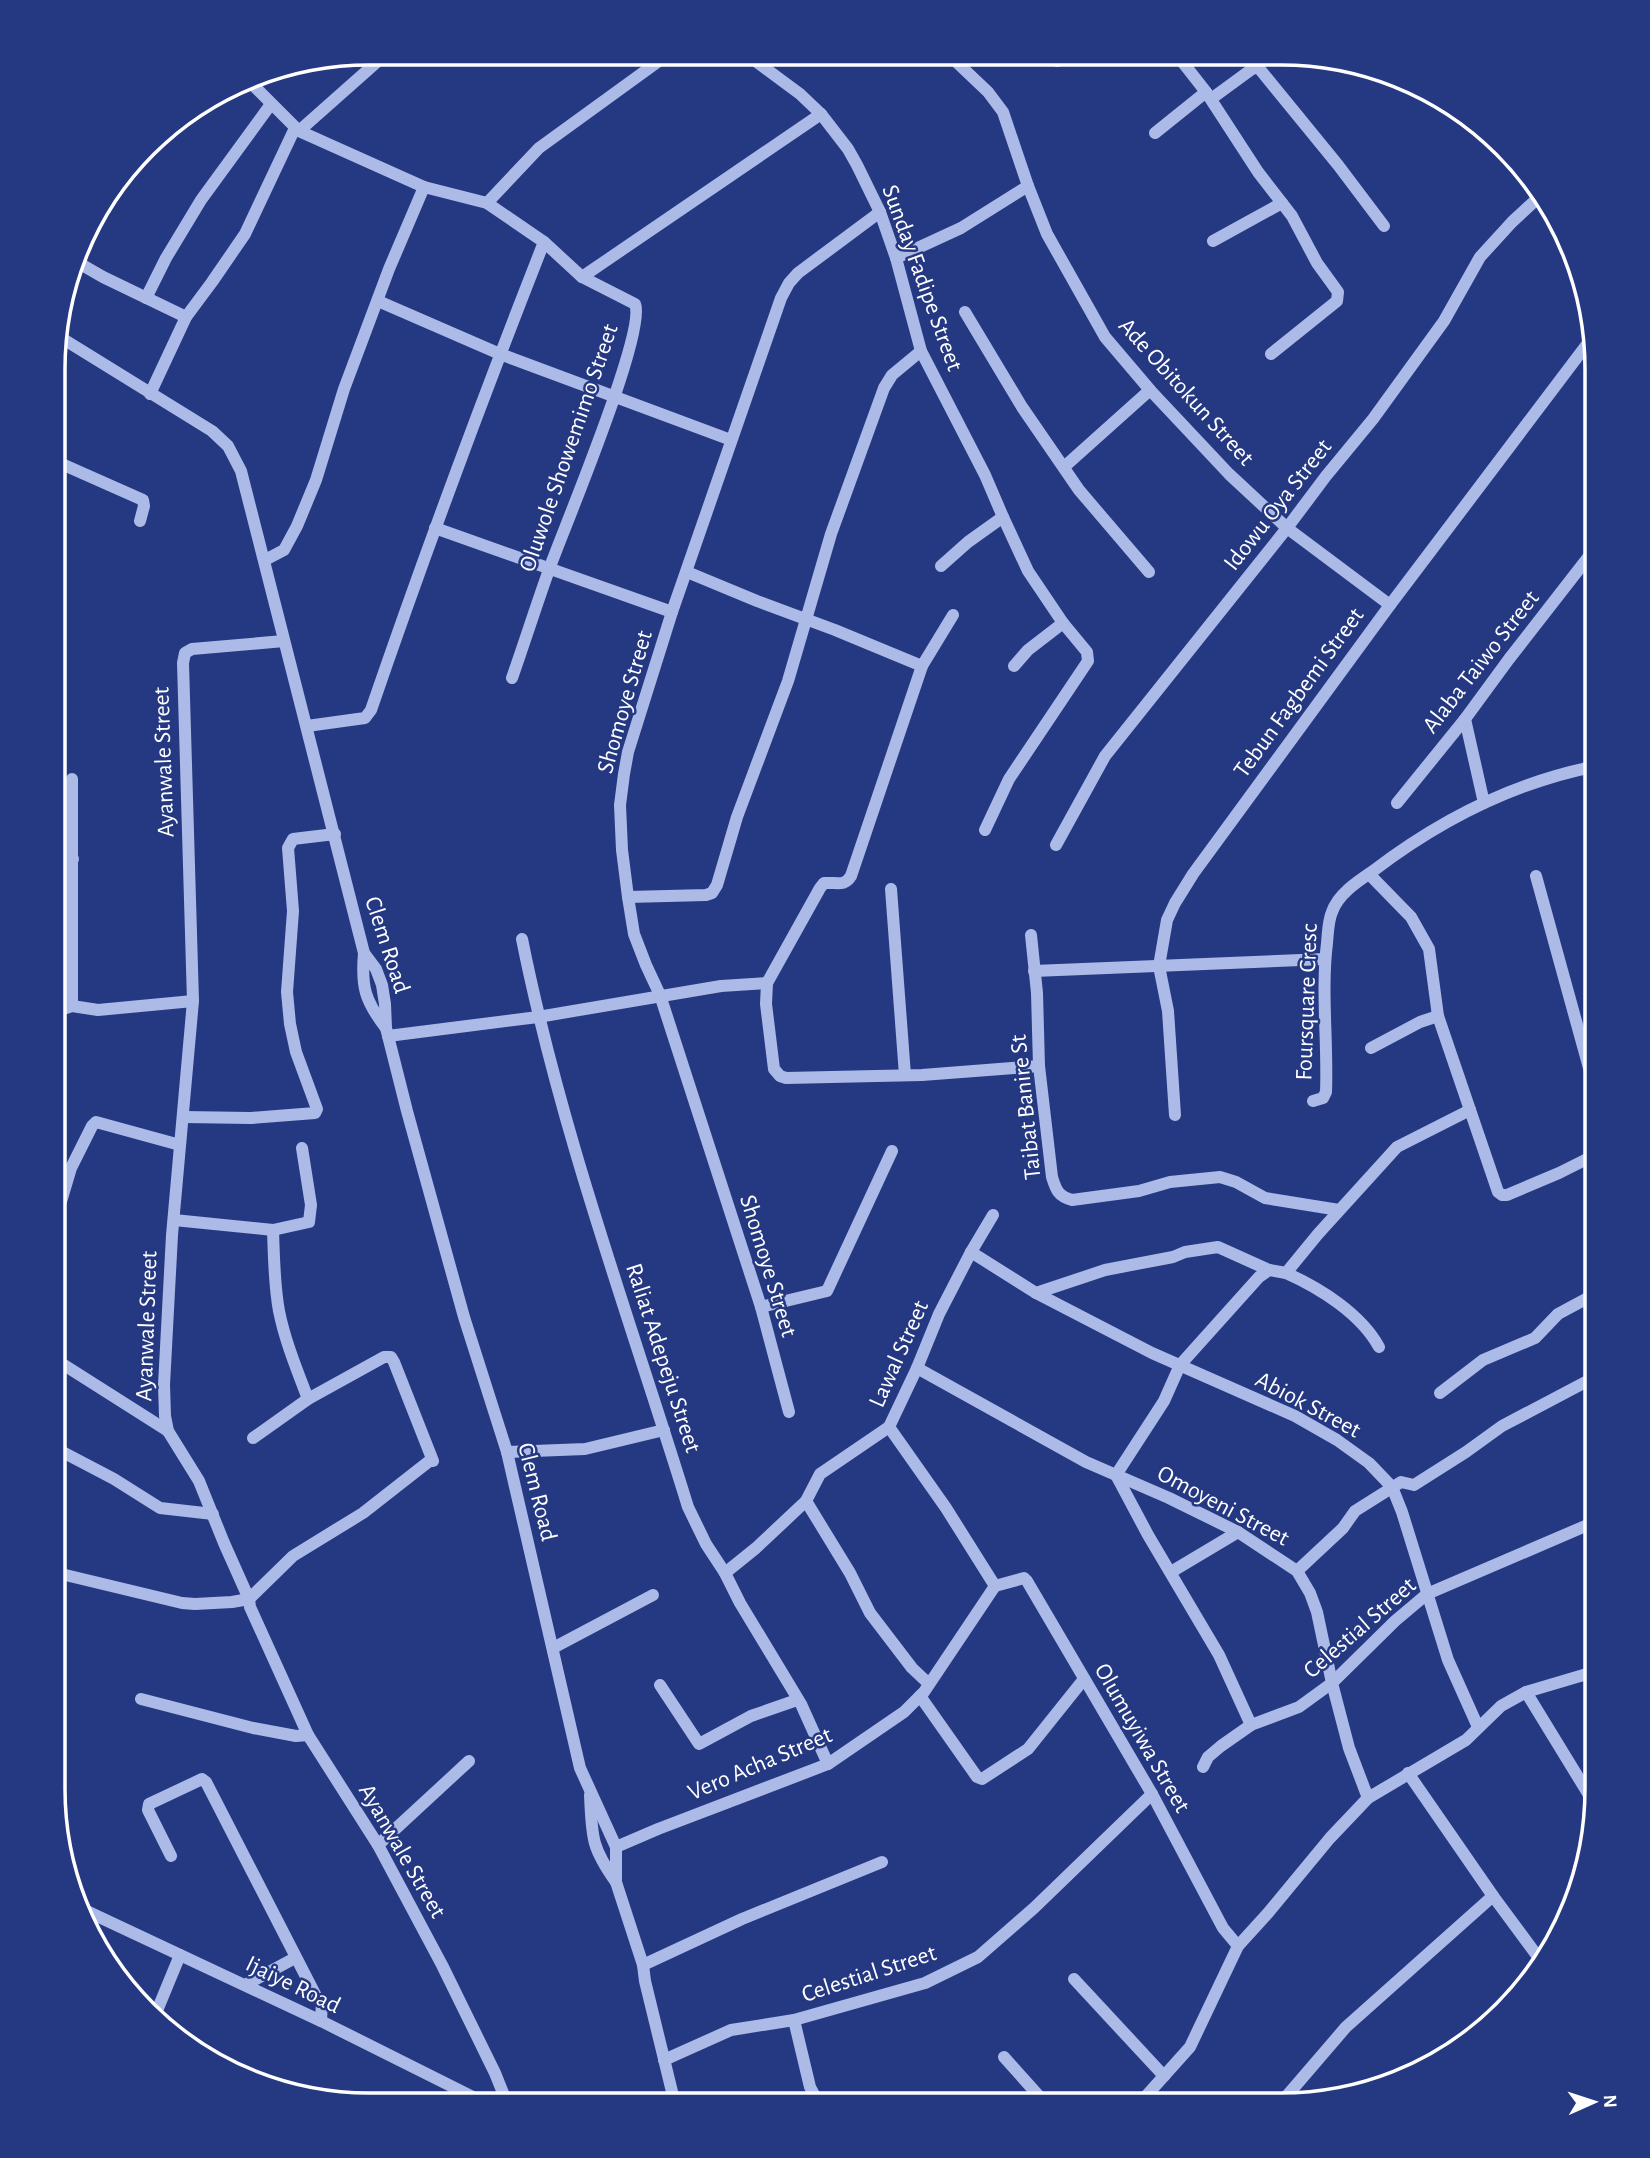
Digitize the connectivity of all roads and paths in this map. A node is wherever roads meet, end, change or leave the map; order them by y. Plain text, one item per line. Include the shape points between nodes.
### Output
1 (373, 65) edge
2 (653, 65) edge
3 (761, 65) edge
4 (960, 65) edge
5 (1185, 65) edge
6 (255, 87) edge
7 (1208, 96) junction
8 (271, 104) junction
9 (821, 114) junction
10 (297, 130) junction
11 (1154, 133) dead end
12 (1028, 186) junction
13 (424, 187) junction
14 (1535, 201) edge
15 (487, 203) junction
16 (1282, 203) junction
17 (880, 212) junction
18 (1384, 226) dead end
19 (1213, 241) dead end
20 (544, 242) junction
21 (896, 258) junction
22 (83, 265) edge
23 (582, 277) junction
24 (146, 298) junction
25 (378, 301) junction
26 (965, 312) dead end
27 (186, 317) junction
28 (66, 341) edge
29 (1585, 347) edge
30 (921, 351) junction
31 (500, 354) junction
32 (1271, 354) dead end
33 (1150, 390) junction
34 (150, 394) junction
35 (614, 396) junction
36 (731, 440) junction
37 (65, 465) edge
38 (1064, 467) junction
39 (1003, 517) junction
40 (140, 522) dead end
41 (435, 528) junction
42 (1287, 528) junction
43 (265, 560) junction
44 (1585, 561) edge
45 (941, 566) dead end
46 (549, 569) junction
47 (687, 572) junction
48 (1149, 572) dead end
49 (1390, 605) junction
50 (672, 612) junction
51 (953, 615) dead end
52 (806, 619) junction
53 (1063, 623) junction
54 (284, 641) junction
55 (922, 666) junction
56 (1014, 666) dead end
57 (512, 678) dead end
58 (1465, 719) junction
59 (307, 726) junction
60 (1585, 769) edge
61 (72, 779) dead end
62 (1398, 803) dead end
63 (1484, 803) junction
64 (985, 831) dead end
65 (335, 834) junction
66 (1056, 845) dead end
67 (73, 859) junction
68 (65, 860) edge
69 (1369, 874) junction
70 (1536, 876) dead end
71 (891, 889) dead end
72 (628, 897) junction
73 (1031, 935) dead end
74 (522, 939) dead end
75 (1325, 959) junction
76 (1159, 966) junction
77 (1034, 971) junction
78 (767, 983) junction
79 (660, 995) junction
80 (193, 1001) junction
81 (72, 1006) junction
82 (65, 1008) edge
83 (1438, 1016) junction
84 (538, 1017) junction
85 (387, 1032) junction
86 (1371, 1048) dead end
87 (1585, 1054) edge
88 (1039, 1066) junction
89 (905, 1075) junction
90 (1314, 1101) dead end
91 (1470, 1110) junction
92 (1175, 1115) dead end
93 (183, 1118) junction
94 (180, 1145) junction
95 (302, 1147) dead end
96 (892, 1151) dead end
97 (1585, 1160) edge
98 (65, 1188) edge
99 (1339, 1210) junction
100 (993, 1215) dead end
101 (174, 1220) junction
102 (273, 1230) junction
103 (971, 1252) junction
104 (1269, 1270) junction
105 (1286, 1273) junction
106 (1036, 1293) junction
107 (1585, 1299) edge
108 (761, 1307) junction
109 (1379, 1347) dead end
110 (1180, 1365) junction
111 (65, 1366) edge
112 (917, 1368) junction
113 (1585, 1382) edge
114 (1440, 1393) dead end
115 (308, 1399) junction
116 (789, 1412) dead end
117 (889, 1427) junction
118 (664, 1430) junction
119 (168, 1431) junction
120 (253, 1438) dead end
121 (507, 1452) junction
122 (65, 1453) edge
123 (1116, 1475) junction
124 (1392, 1487) junction
125 (806, 1501) junction
126 (213, 1514) junction
127 (1585, 1526) edge
128 (1238, 1532) junction
129 (1297, 1571) junction
130 (1171, 1572) junction
131 (725, 1573) junction
132 (65, 1575) edge
133 (995, 1586) junction
134 (1427, 1594) junction
135 (653, 1595) dead end
136 (249, 1599) junction
137 (553, 1648) junction
138 (1585, 1675) edge
139 (1084, 1679) junction
140 (1332, 1683) junction
141 (929, 1684) junction
142 (660, 1685) dead end
143 (1527, 1692) junction
144 (920, 1696) junction
145 (141, 1699) dead end
146 (797, 1700) junction
147 (1251, 1725) junction
148 (1478, 1727) junction
149 (308, 1735) junction
150 (469, 1761) dead end
151 (828, 1764) junction
152 (1203, 1767) dead end
153 (1408, 1773) junction
154 (589, 1788) junction
155 (1585, 1788) edge
156 (1152, 1794) junction
157 (1368, 1798) junction
158 (378, 1845) junction
159 (616, 1847) junction
160 (171, 1856) dead end
161 (882, 1862) dead end
162 (616, 1882) junction
163 (1493, 1896) junction
164 (91, 1913) edge
165 (1238, 1946) junction
166 (180, 1955) junction
167 (1536, 1955) edge
168 (295, 1958) junction
169 (643, 1965) junction
170 (1074, 1979) dead end
171 (245, 1985) junction
172 (158, 2008) edge
173 (321, 2021) junction
174 (794, 2021) junction
175 (1004, 2057) dead end
176 (664, 2060) junction
177 (1164, 2076) junction
178 (465, 2093) edge
179 (503, 2093) edge
180 (672, 2093) edge
181 (813, 2093) edge
182 (1036, 2093) edge
183 (1149, 2093) edge
184 (1289, 2093) edge

1 - 10 street
2 - 15 street via 539,148
3 - 9 street, Sunday Fadipe Street
4 - 12 street, Ade Obitokun Street via 1003,112
5 - 7 street
6 - 8 street, Oluwole Showemimo Street
7 - 11 street
7 - 16 street
7 - 18 street via 1258,67
8 - 10 street, Oluwole Showemimo Street
8 - 24 street via 201,200
9 - 17 street, Sunday Fadipe Street via 848,149
9 - 23 street
10 - 13 street, Oluwole Showemimo Street
10 - 27 street via 245,234
12 - 21 street via 961,228
12 - 33 street, Ade Obitokun Street via 1047,234 1098,326
13 - 15 street, Oluwole Showemimo Street
13 - 25 street
14 - 42 street, Idowu Oya Street via 1480,257 1444,321
15 - 20 street, Oluwole Showemimo Street
16 - 19 street
16 - 32 street via 1338,292 1337,301
17 - 21 street, Sunday Fadipe Street
17 - 36 street, Shomoye Street via 789,283
20 - 23 street, Oluwole Showemimo Street
20 - 31 street
21 - 30 street, Sunday Fadipe Street
22 - 24 street
23 - 35 street, Oluwole Showemimo Street via 629,300 638,310
24 - 27 street
25 - 31 street
25 - 43 street via 298,526 284,550
26 - 38 street
27 - 34 street
28 - 34 street, Clem Road
29 - 49 street, Tebun Fagbemi Street
30 - 39 street, Sunday Fadipe Street
30 - 52 street via 892,375 884,388 831,534
31 - 35 street
31 - 41 street
33 - 38 street
33 - 42 street, Ade Obitokun Street
34 - 43 street, Clem Road via 212,431 228,446 241,471
35 - 36 street
35 - 46 street, Oluwole Showemimo Street
36 - 47 street, Shomoye Street
37 - 40 street via 143,500
38 - 48 street
39 - 45 street
39 - 53 street, Sunday Fadipe Street via 1028,571
41 - 46 street
41 - 59 street via 369,715
42 - 49 street, Ade Obitokun Street
42 - 66 street, Idowu Oya Street via 1105,756
43 - 54 street, Clem Road
44 - 58 street, Alaba Taiwo Street
46 - 50 street
46 - 57 street, Oluwole Showemimo Street
47 - 50 street, Shomoye Street
47 - 52 street
49 - 76 street, Tebun Fagbemi Street via 1193,874 1167,920
50 - 72 street, Shomoye Street via 624,774 620,805
51 - 55 street
52 - 55 street
52 - 72 street via 717,885 706,895
53 - 56 street
53 - 64 street, Sunday Fadipe Street via 1087,652 1088,661 1009,779
54 - 59 street, Clem Road
54 - 80 street, Ayanwale Street via 185,653 182,678
55 - 78 street via 851,876 842,884 824,883 820,888
58 - 62 street, Alaba Taiwo Street
58 - 63 street
59 - 65 street, Clem Road
60 - 63 street, Foursquare Cresc via 1547,778
61 - 67 street
63 - 69 street, Foursquare Cresc via 1436,827
65 - 85 street, Clem Road via 364,953 366,994
65 - 93 street via 293,839 288,848 293,911 290,1024 315,1113
67 - 68 street
67 - 81 street
69 - 75 street, Foursquare Cresc via 1356,882 1331,912
69 - 83 street via 1410,917 1429,949
70 - 87 street
71 - 89 street
72 - 79 street, Shomoye Street via 634,934
73 - 77 street, Taibat Banire St
74 - 84 street, Raliat Adepeju Street
75 - 76 street
75 - 90 street, Foursquare Cresc via 1325,1092
76 - 77 street
76 - 92 street, Tebun Fagbemi Street via 1168,1011
77 - 88 street, Taibat Banire St
78 - 79 street
78 - 89 street via 770,1043 779,1076
79 - 84 street
79 - 108 street, Shomoye Street
80 - 81 street via 98,1010
80 - 93 street, Ayanwale Street
81 - 82 street
83 - 86 street
83 - 91 street
84 - 85 street
84 - 118 street, Raliat Adepeju Street via 563,1113
85 - 121 street, Clem Road via 464,1317
88 - 89 street
88 - 99 street, Taibat Banire St via 1052,1177 1063,1198 1220,1178 1265,1198
91 - 97 street via 1502,1195
91 - 99 street via 1397,1147
93 - 94 street, Ayanwale Street
94 - 98 street via 96,1122
94 - 101 street, Ayanwale Street
95 - 102 street via 311,1205 309,1222
96 - 108 street via 827,1291
99 - 105 street
100 - 103 street, Lawal Street
101 - 102 street
101 - 119 street, Ayanwale Street via 164,1385
102 - 115 street via 279,1311
103 - 106 street, Abiok Street
103 - 112 street, Lawal Street
104 - 105 street
104 - 106 street via 1218,1247 1105,1270
104 - 110 street
105 - 109 street via 1350,1313
106 - 110 street, Abiok Street
107 - 114 street via 1558,1314 1535,1338 1483,1360
108 - 116 street, Shomoye Street
110 - 123 street via 1164,1401
110 - 124 street, Abiok Street via 1295,1416 1337,1440
111 - 119 street
112 - 117 street, Lawal Street
112 - 123 street, Omoyeni Street
113 - 124 street via 1502,1426 1413,1485 1401,1482
115 - 120 street
115 - 136 street via 390,1357 433,1461 363,1513 293,1556
117 - 125 street, Lawal Street via 820,1474
117 - 133 street
118 - 121 street via 585,1449
118 - 131 street, Raliat Adepeju Street via 688,1507
119 - 126 street, Ayanwale Street via 190,1464
121 - 137 street, Clem Road
122 - 126 street via 160,1508
123 - 128 street, Omoyeni Street
123 - 130 street
124 - 129 street via 1355,1511
124 - 134 street, Abiok Street
125 - 131 street, Lawal Street
125 - 141 street via 870,1613
126 - 136 street, Ayanwale Street
127 - 134 street, Celestial Street
128 - 129 street, Omoyeni Street
128 - 130 street
129 - 140 street, Omoyeni Street via 1317,1612
130 - 147 street via 1219,1655
131 - 146 street, Raliat Adepeju Street
132 - 136 street via 182,1603
133 - 139 street, Olumuyiwa Street via 1024,1578
133 - 141 street, Vero Acha Street
134 - 140 street, Celestial Street
134 - 148 street, Abiok Street via 1448,1660
135 - 137 street
136 - 149 street, Ayanwale Street
137 - 154 street, Clem Road via 579,1768
138 - 143 street
139 - 144 street via 1028,1749 982,1779 976,1777
139 - 156 street, Olumuyiwa Street
140 - 147 street, Celestial Street via 1299,1707
140 - 157 street, Omoyeni Street
141 - 144 street, Vero Acha Street
142 - 146 street via 699,1744
143 - 148 street via 1501,1706
143 - 155 street
144 - 151 street, Vero Acha Street
145 - 149 street via 253,1728
146 - 151 street, Raliat Adepeju Street
147 - 152 street, Celestial Street via 1221,1746
148 - 153 street via 1466,1740
149 - 158 street, Ayanwale Street
150 - 158 street
151 - 159 street, Vero Acha Street
153 - 157 street
153 - 163 street
154 - 159 street, Clem Road
154 - 162 street via 593,1843
156 - 165 street, Olumuyiwa Street via 1223,1928
156 - 174 street, Celestial Street via 978,1956 925,1983
157 - 165 street
158 - 179 street, Ayanwale Street
159 - 162 street, Clem Road
160 - 168 street via 149,1804 202,1780
161 - 169 street
162 - 169 street, Clem Road
163 - 167 street
163 - 184 street via 1346,2027
164 - 166 street, Ijaiye Road
165 - 177 street via 1190,2047
166 - 171 street, Ijaiye Road
166 - 172 street
168 - 171 street
168 - 173 street via 322,2001
169 - 176 street, Clem Road
170 - 177 street
171 - 173 street, Ijaiye Road
173 - 178 street, Ijaiye Road
174 - 176 street, Celestial Street via 731,2030
174 - 181 street
175 - 182 street
176 - 180 street, Clem Road
177 - 183 street

